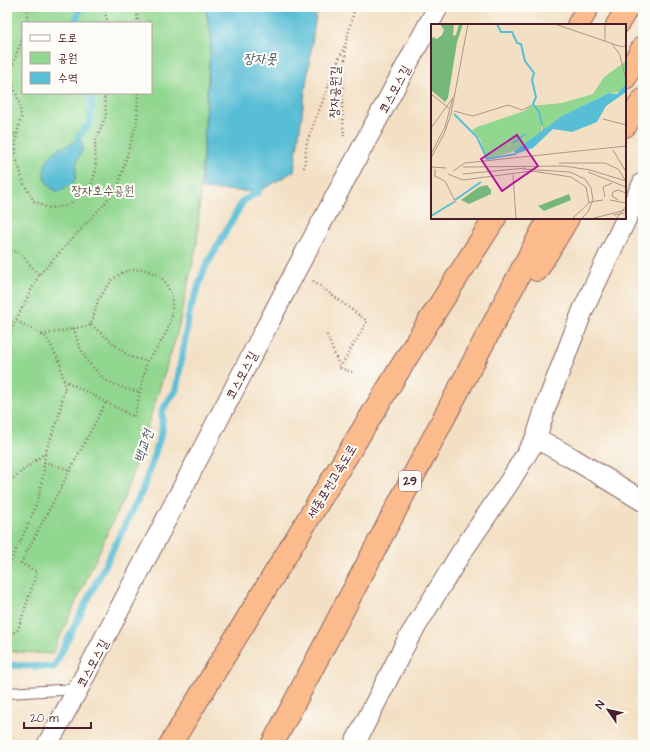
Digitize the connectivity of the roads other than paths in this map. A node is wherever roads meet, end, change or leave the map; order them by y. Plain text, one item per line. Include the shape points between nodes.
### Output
1 (438, 7) edge
2 (588, 7) edge
3 (628, 7) edge
4 (579, 24) edge
5 (618, 24) edge
6 (643, 47) edge
7 (626, 76) edge
8 (643, 100) edge
9 (626, 125) edge
10 (643, 183) edge
11 (477, 219) edge
12 (494, 219) edge
13 (548, 219) edge
14 (567, 219) edge
15 (626, 219) edge
16 (626, 219) edge
17 (426, 326) junction
18 (473, 360) junction
19 (536, 438) junction
20 (643, 501) edge
21 (78, 689) junction
22 (7, 693) edge
23 (47, 745) edge
24 (170, 745) edge
25 (272, 745) edge
26 (354, 745) edge

1 - 21 street, 코스모스길 via 293,277
2 - 4 highway
3 - 5 highway
6 - 7 highway
8 - 9 highway
10 - 16 street
11 - 17 highway
12 - 17 highway, 세종포천고속도로
13 - 18 highway, 29
14 - 18 highway via 517,303
15 - 19 street via 583,310
17 - 24 highway, 세종포천고속도로
18 - 25 highway, 29
19 - 20 street
19 - 26 street via 408,639
21 - 22 lane
21 - 23 street, 코스모스길

